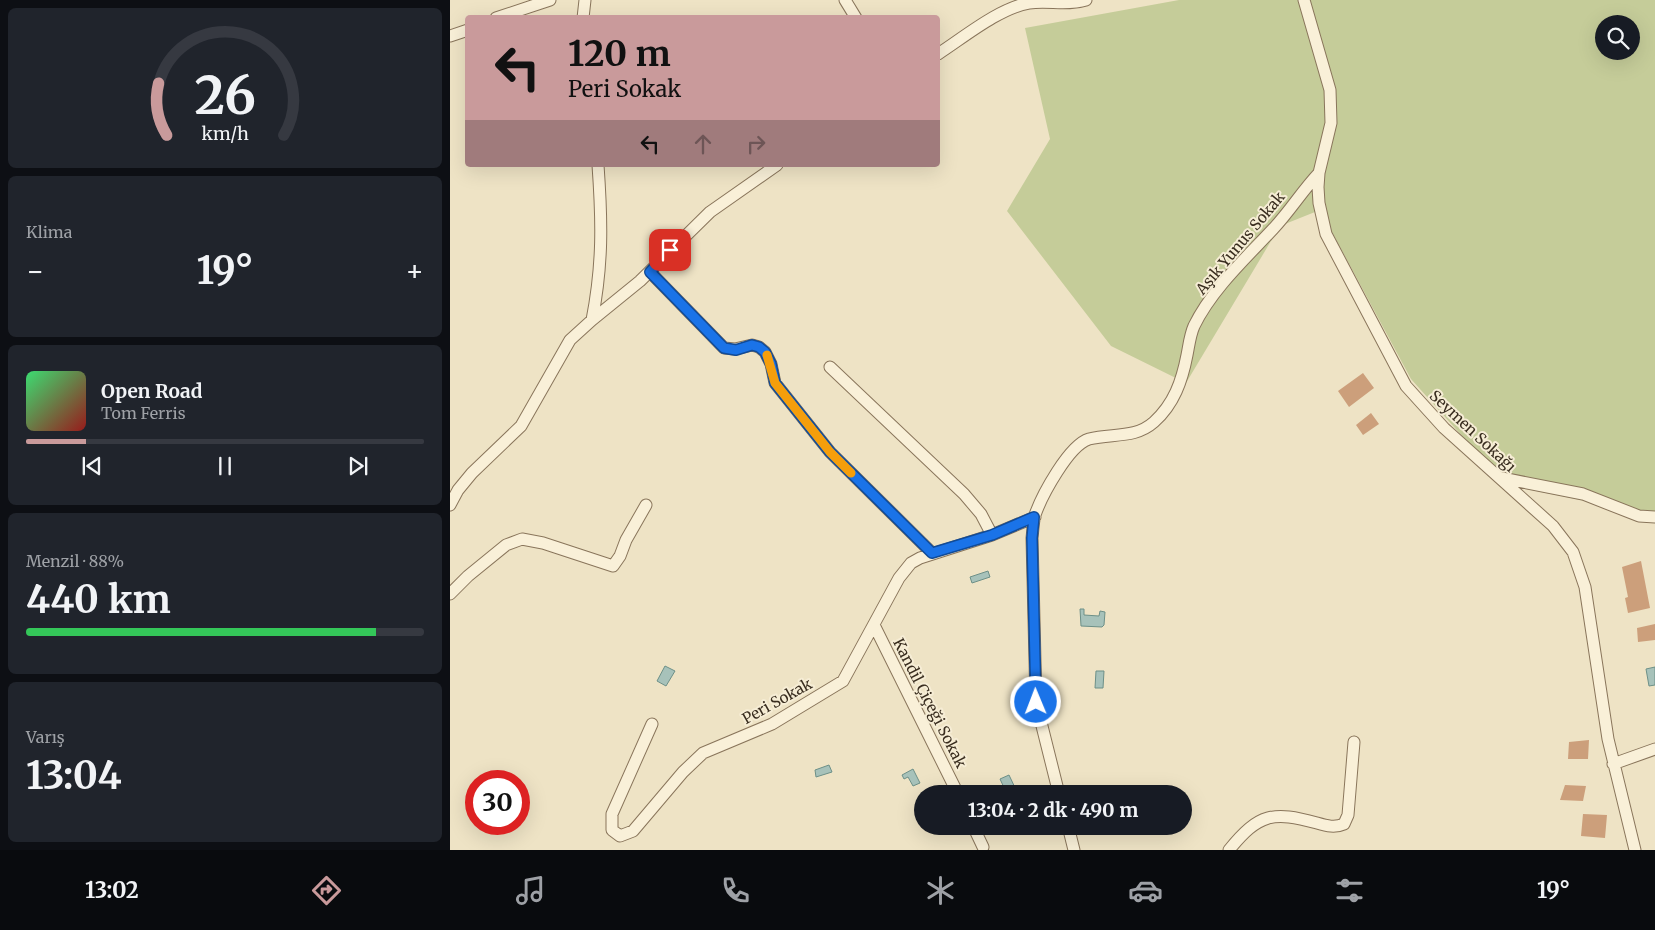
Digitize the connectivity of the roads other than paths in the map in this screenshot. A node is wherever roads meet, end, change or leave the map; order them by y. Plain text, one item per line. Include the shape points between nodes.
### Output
1 (550, 0) edge
2 (585, 0) edge
3 (845, 0) edge
4 (1086, 0) edge
5 (1304, 0) edge
6 (505, 15) edge
7 (583, 15) edge
8 (854, 15) edge
9 (465, 31) edge
10 (450, 36) edge
11 (940, 53) edge
12 (598, 167) edge
13 (774, 167) edge
14 (1319, 173) junction
15 (650, 272) junction
16 (592, 320) junction
17 (830, 367) dead end
18 (1502, 478) junction
19 (450, 505) edge
20 (646, 505) dead end
21 (1034, 517) junction
22 (1655, 517) edge
23 (992, 535) junction
24 (932, 553) junction
25 (450, 594) edge
26 (874, 625) junction
27 (652, 724) dead end
28 (1354, 742) dead end
29 (1655, 749) edge
30 (1613, 764) junction
31 (954, 785) edge
32 (1057, 785) edge
33 (977, 835) edge
34 (1070, 835) edge
35 (982, 847) dead end
36 (1074, 850) edge
37 (1230, 850) edge
38 (1635, 850) edge

1 - 6 street
2 - 7 street
3 - 8 street
4 - 11 street via 1076,3 1025,3 1002,13
5 - 14 street, Seymen Sokağı via 1327,72 1332,109
9 - 10 street
12 - 16 street via 602,250
13 - 15 street via 710,212
14 - 18 street, Seymen Sokağı via 1319,203 1326,234 1406,386 1438,422
14 - 21 street, Aşık Yunus Sokak via 1284,217 1238,265 1200,316 1193,327 1177,392 1162,414 1140,431 1092,438 1080,444 1059,471
15 - 16 street
15 - 24 street via 724,348 736,350 752,345 765,352 775,383 830,452
16 - 19 street via 570,340 521,426 472,473
17 - 23 street via 964,494 981,514
18 - 22 street via 1583,494 1639,516
18 - 30 street, Seymen Sokağı via 1565,539 1579,566
20 - 25 street via 613,566 543,543 522,540 500,549
21 - 23 street, Peri Sokak
21 - 32 street, Aşık Yunus Sokak via 1036,702
23 - 24 street, Peri Sokak
24 - 26 street, Peri Sokak via 911,563 905,570
26 - 27 street, Peri Sokak via 842,681 772,724 703,753 633,831 624,836 615,834 610,824 612,814
26 - 31 street, Kandil Çiçeği Sokak
28 - 37 street via 1348,815 1344,824 1334,827 1297,817 1270,817 1246,830
29 - 30 street
30 - 38 street, Seymen Sokağı
33 - 35 street
34 - 36 street

